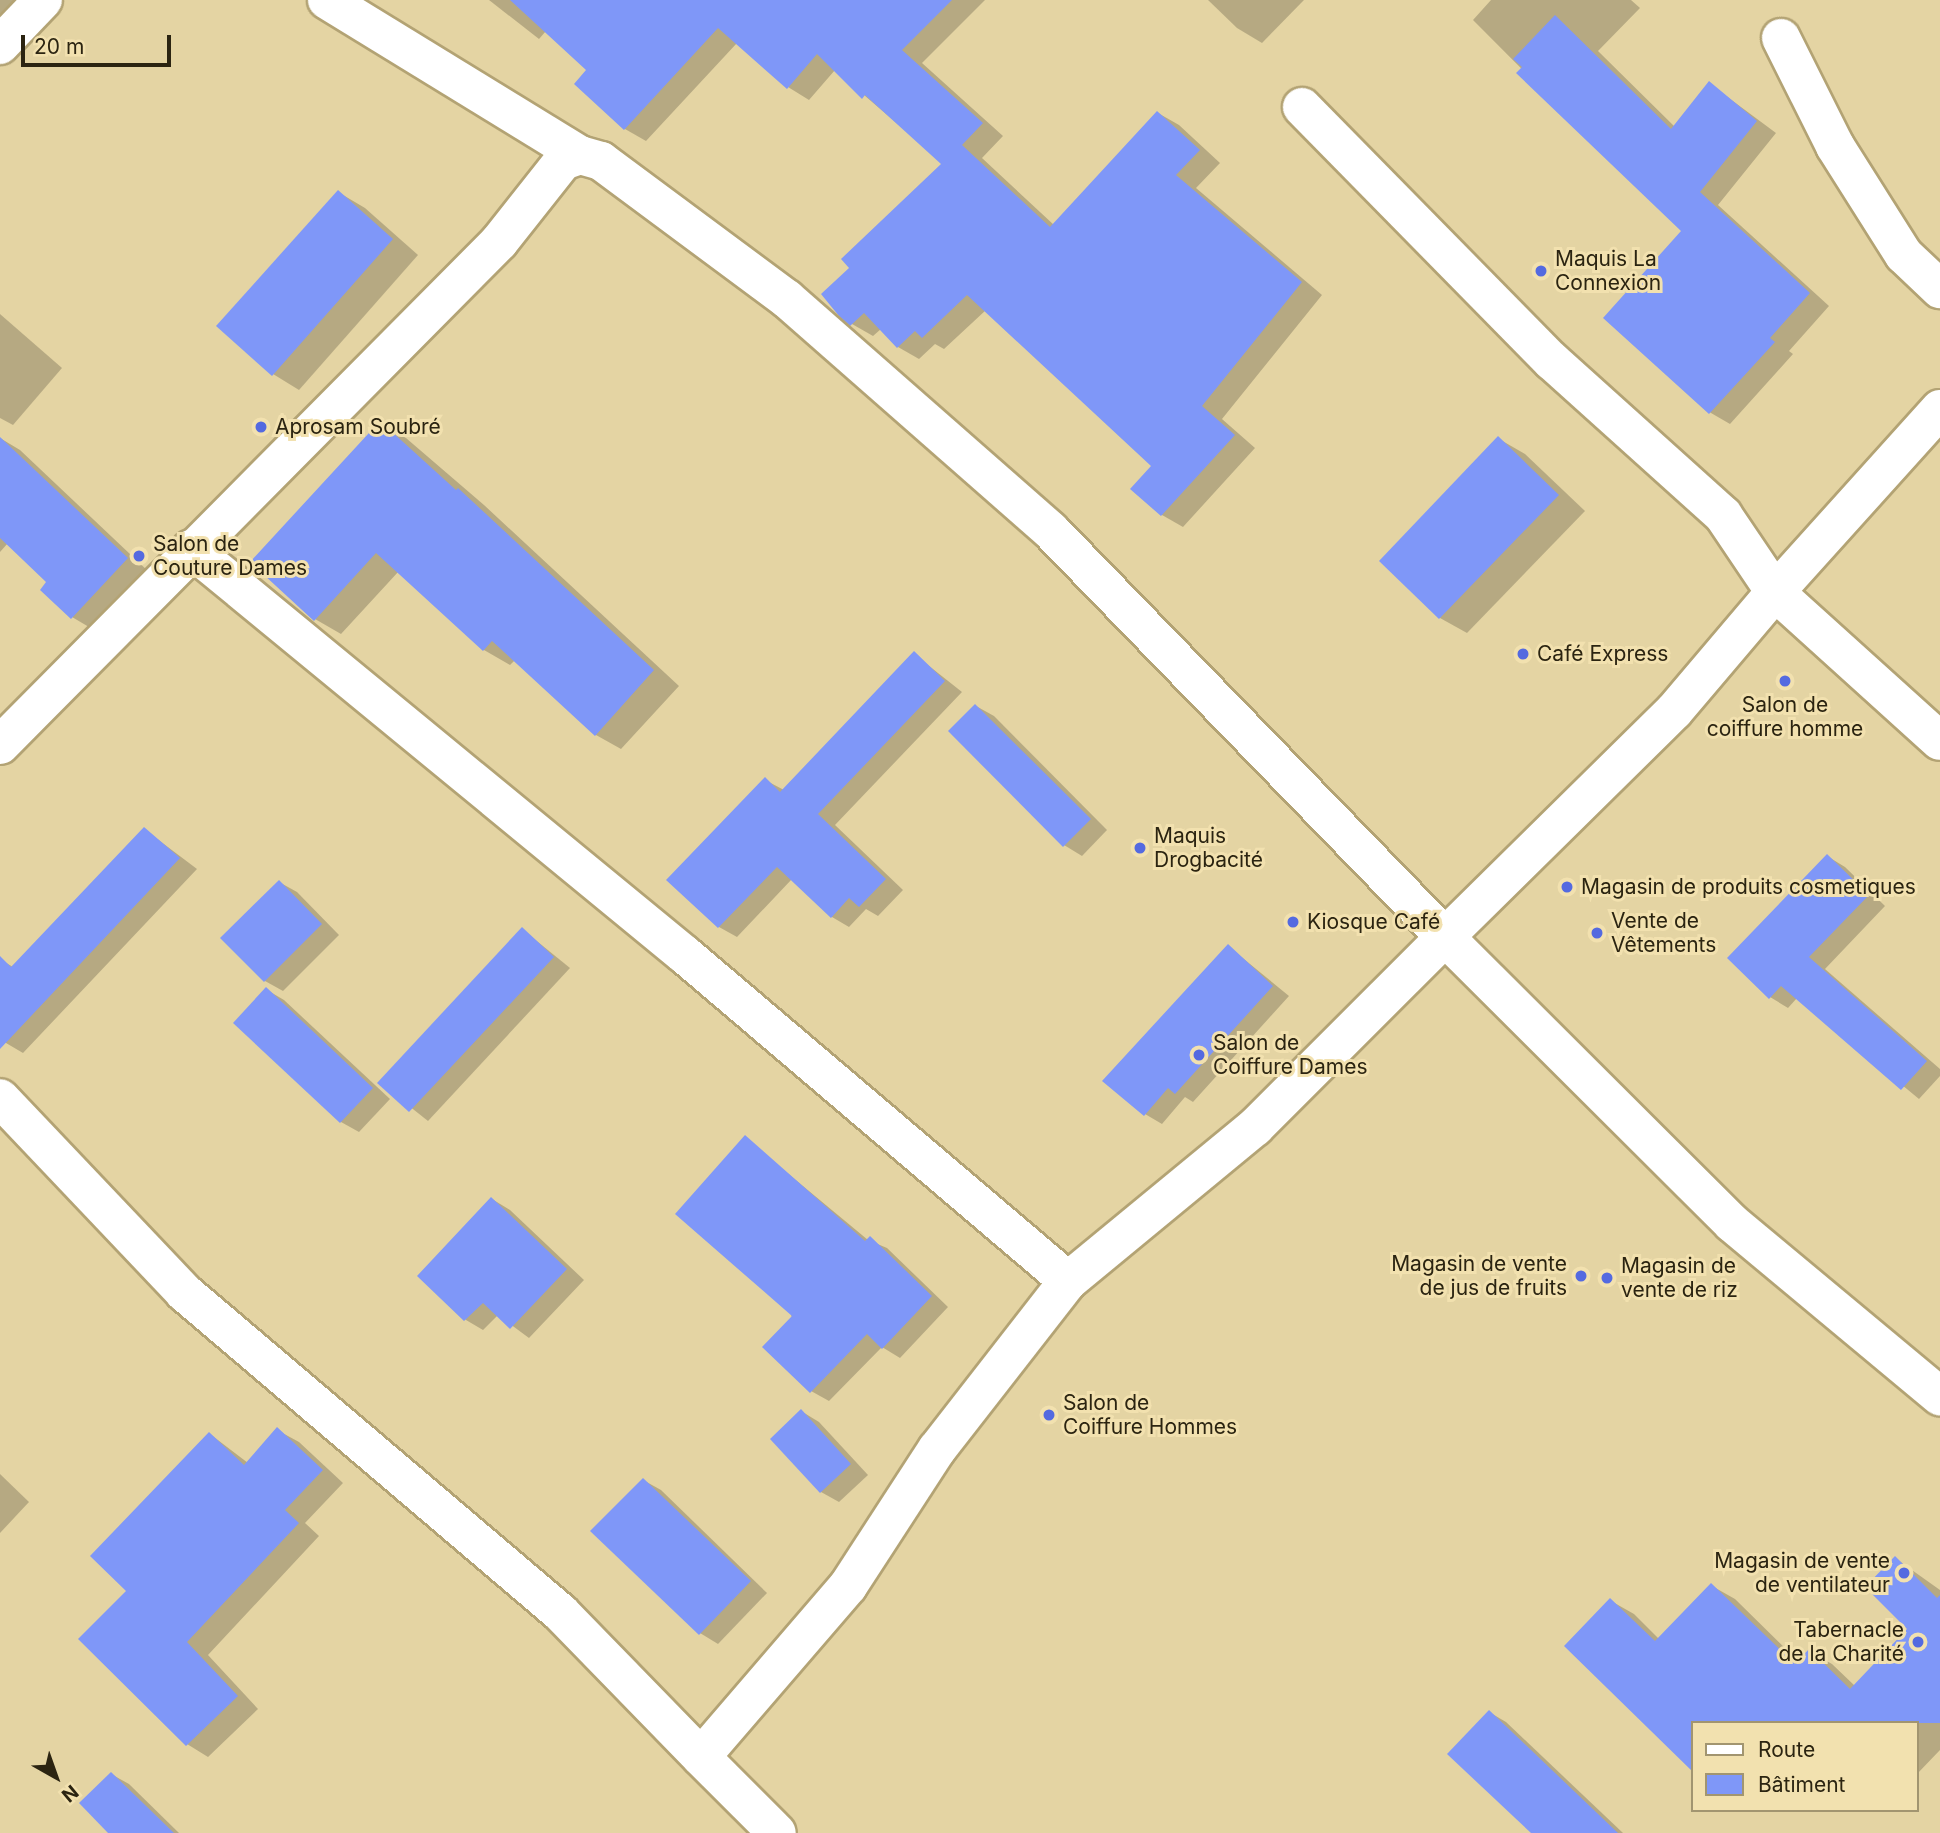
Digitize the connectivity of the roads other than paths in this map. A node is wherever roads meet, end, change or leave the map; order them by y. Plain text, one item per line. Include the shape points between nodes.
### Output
1 (43, 0) edge
2 (327, 0) edge
3 (1781, 38) dead end
4 (0, 46) edge
5 (1302, 107) dead end
6 (580, 155) junction
7 (1940, 289) edge
8 (1940, 409) edge
9 (191, 549) junction
10 (1775, 592) junction
11 (1940, 741) edge
12 (0, 745) edge
13 (1445, 937) junction
14 (0, 1098) edge
15 (1068, 1281) junction
16 (1940, 1396) edge
17 (701, 1757) junction
18 (777, 1833) edge

1 - 4 street
2 - 6 street
3 - 7 street via 1835,146 1904,255
5 - 10 street via 1552,361 1723,515
6 - 9 street via 563,161 499,242
6 - 13 street via 601,161 786,299 1050,530
8 - 10 street
9 - 12 street
9 - 15 street via 685,955
10 - 11 street
10 - 13 street via 1674,711
13 - 15 street via 1255,1127
13 - 16 street via 1732,1223
14 - 17 street via 184,1292 561,1613
15 - 17 street via 937,1449 848,1586
17 - 18 street

